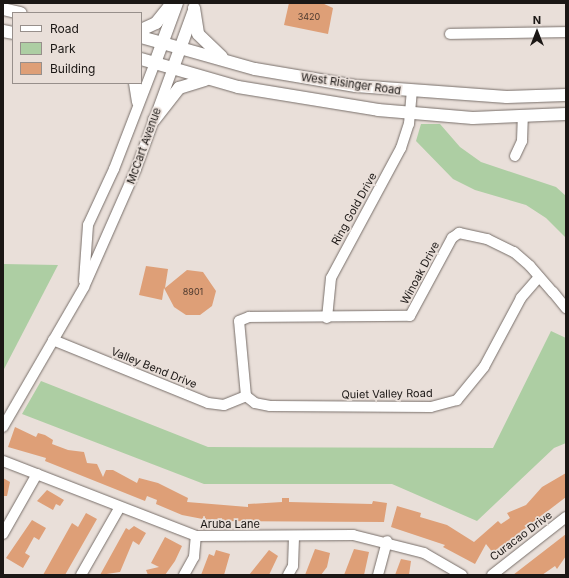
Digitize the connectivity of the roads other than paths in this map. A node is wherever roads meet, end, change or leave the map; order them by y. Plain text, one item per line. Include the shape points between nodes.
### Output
1 (172, 3) edge
2 (177, 3) edge
3 (195, 6) edge
4 (3, 10) edge
5 (15, 12) edge
6 (142, 30) edge
7 (566, 32) edge
8 (450, 34) dead end
9 (142, 37) edge
10 (163, 43) junction
11 (180, 48) junction
12 (142, 60) edge
13 (155, 63) junction
14 (232, 63) junction
15 (173, 68) junction
16 (211, 79) junction
17 (135, 84) edge
18 (412, 92) junction
19 (566, 95) edge
20 (138, 102) junction
21 (410, 114) junction
22 (566, 114) edge
23 (523, 116) junction
24 (154, 120) junction
25 (515, 156) dead end
26 (540, 277) junction
27 (84, 286) junction
28 (566, 308) edge
29 (327, 318) junction
30 (53, 340) junction
31 (246, 396) junction
32 (3, 426) edge
33 (3, 461) edge
34 (36, 474) junction
35 (120, 507) junction
36 (566, 517) edge
37 (3, 534) edge
38 (196, 536) junction
39 (294, 536) junction
40 (387, 541) junction
41 (81, 575) edge
42 (184, 575) edge
43 (288, 575) edge
44 (378, 575) edge
45 (462, 575) edge
46 (492, 575) edge

1 - 6 main road via 156,23
2 - 10 main road, McCart Avenue
3 - 11 main road, McCart Avenue
3 - 14 main road via 196,26 203,40
4 - 5 main road
7 - 8 street
9 - 10 main road, West Risinger Road
10 - 11 main road, West Risinger Road
10 - 13 main road, McCart Avenue
11 - 14 main road, West Risinger Road
11 - 15 main road, McCart Avenue
12 - 13 main road, West Risinger Road
13 - 15 main road, West Risinger Road
13 - 20 street, McCart Avenue
14 - 18 main road, West Risinger Road via 356,86
15 - 16 main road, West Risinger Road
15 - 24 street, McCart Avenue
16 - 21 main road, West Risinger Road via 319,103
16 - 24 main road via 191,82 179,88
17 - 20 main road
18 - 19 main road, West Risinger Road
18 - 21 street, Ring Gold Drive
20 - 27 street, McCart Avenue via 114,169 88,224
21 - 23 main road, West Risinger Road
21 - 29 street, Ring Gold Drive via 401,148 331,278
22 - 23 main road, West Risinger Road
23 - 25 street via 522,141
24 - 27 street, McCart Avenue via 136,169
26 - 28 street, Winoak Drive
26 - 29 street, Winoak Drive via 502,245 459,233 452,238 410,316
26 - 31 street, Quiet Valley Road via 521,298 484,367 457,400 431,407 270,406 255,403
27 - 30 street, McCart Avenue
29 - 31 street, Winoak Drive via 249,317 239,321
30 - 31 street, Valley Bend Drive via 208,403 224,405
30 - 32 street, McCart Avenue
33 - 34 street, Aruba Lane
34 - 35 street, Aruba Lane
34 - 37 street
35 - 38 street, Aruba Lane
35 - 41 street
36 - 46 street, Curacao Drive
38 - 39 street, Aruba Lane
38 - 42 street via 194,557
39 - 40 street, Aruba Lane via 353,535
39 - 43 street via 293,566
40 - 44 street
40 - 45 street, Aruba Lane via 424,553

